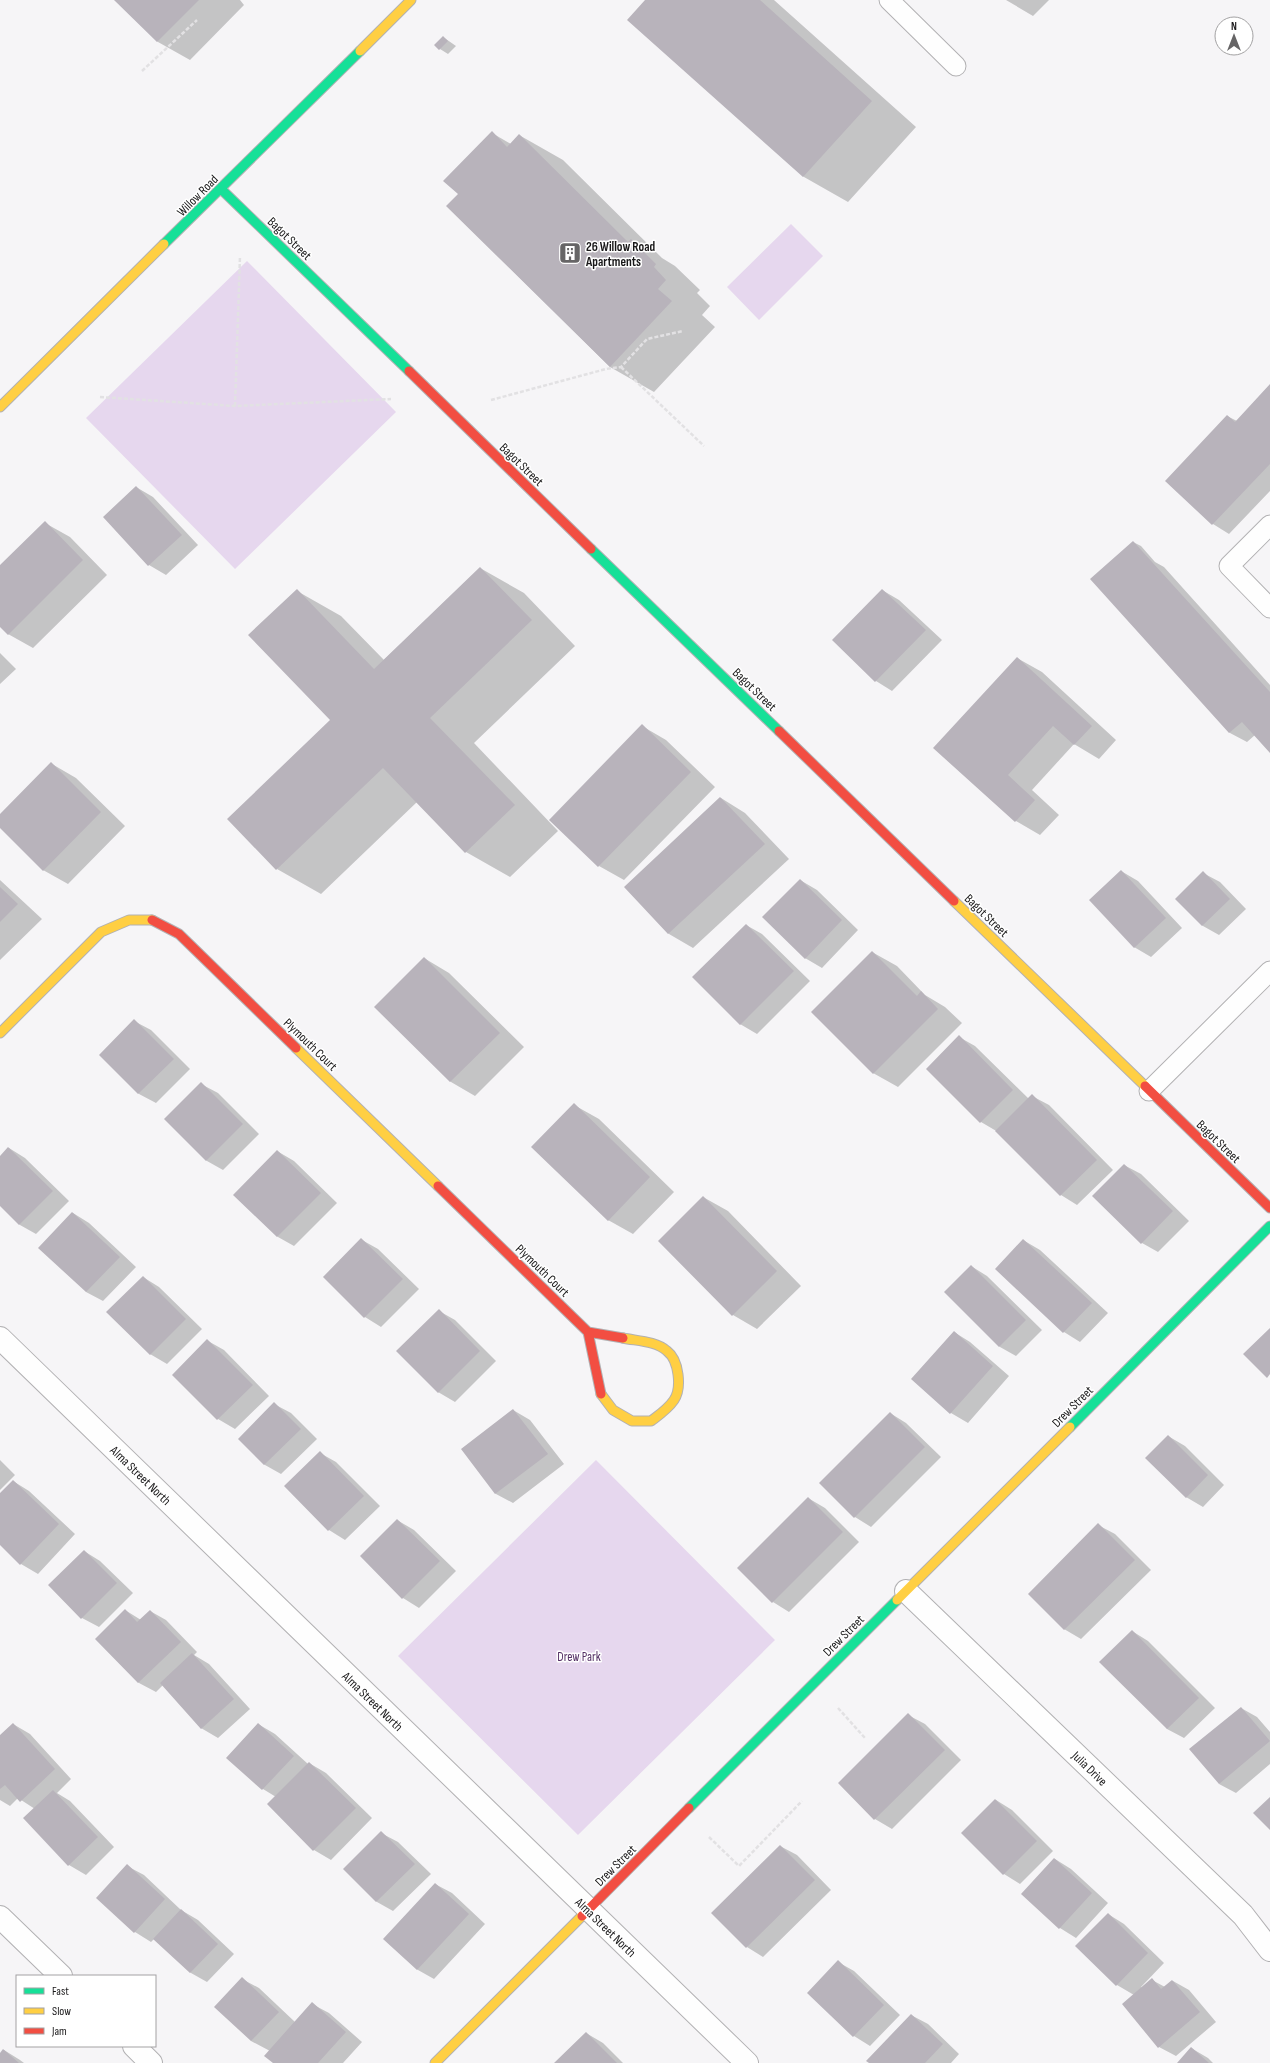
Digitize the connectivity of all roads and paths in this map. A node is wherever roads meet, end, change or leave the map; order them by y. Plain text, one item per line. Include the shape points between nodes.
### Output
1 (411, 0) edge
2 (889, 0) edge
3 (197, 20) dead end
4 (956, 66) dead end
5 (142, 71) dead end
6 (221, 189) junction
7 (240, 256) dead end
8 (683, 331) dead end
9 (621, 367) junction
10 (100, 397) dead end
11 (391, 399) dead end
12 (491, 400) dead end
13 (236, 406) junction
14 (0, 407) edge
15 (704, 446) dead end
16 (1270, 525) edge
17 (1270, 608) edge
18 (1270, 971) edge
19 (0, 1033) edge
20 (1149, 1091) junction
21 (1270, 1208) edge
22 (1270, 1226) edge
23 (588, 1332) junction
24 (0, 1338) edge
25 (906, 1591) junction
26 (838, 1708) dead end
27 (865, 1738) dead end
28 (802, 1801) dead end
29 (709, 1837) dead end
30 (588, 1910) junction
31 (0, 1917) edge
32 (1270, 1950) edge
33 (60, 1975) edge
34 (135, 2047) edge
35 (151, 2063) edge
36 (435, 2063) edge
37 (747, 2063) edge

1 - 6 street, Willow Road
2 - 4 lane
3 - 5 path
6 - 14 street, Willow Road
6 - 20 street, Bagot Street
7 - 13 path
8 - 9 path via 647,339
9 - 12 path
9 - 15 path
10 - 13 path
11 - 13 path
16 - 17 lane via 1228,566
18 - 20 lane
19 - 23 street, Plymouth Court via 101,932 128,920 155,920 179,934
20 - 21 street, Bagot Street
22 - 25 street, Drew Street
23 - 23 street via 602,1397 613,1410 632,1421 651,1421 676,1398 677,1367 668,1351 651,1343
24 - 30 street, Alma Street North
25 - 30 street, Drew Street
25 - 32 street, Julia Drive via 1243,1915
26 - 27 path
28 - 29 path via 739,1866
30 - 36 street, Drew Street
30 - 37 street, Alma Street North
31 - 33 street
34 - 35 street

